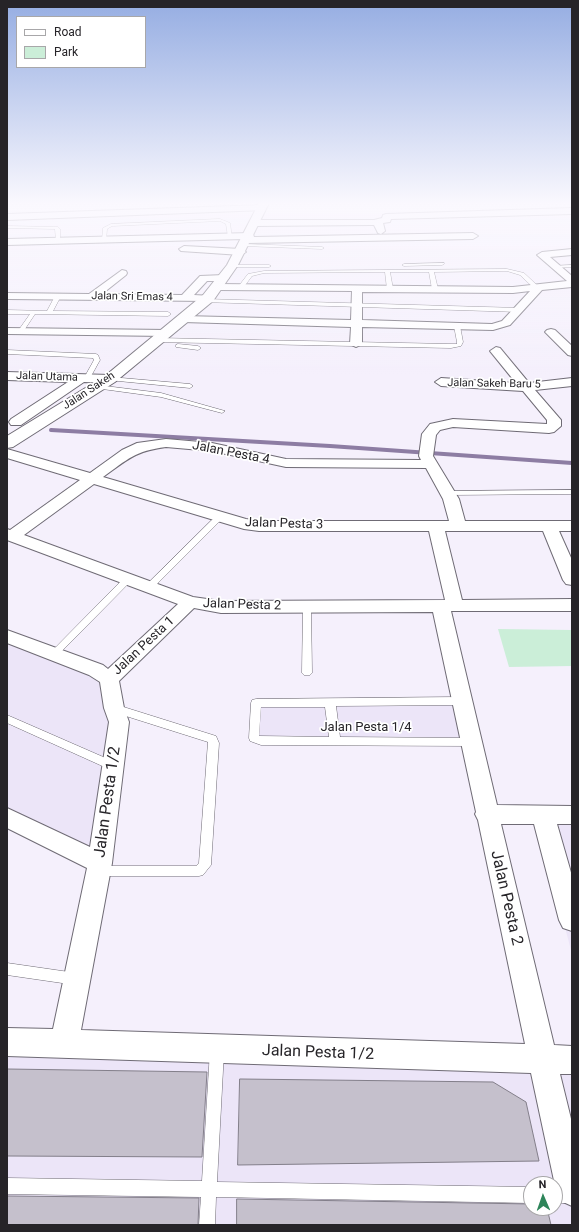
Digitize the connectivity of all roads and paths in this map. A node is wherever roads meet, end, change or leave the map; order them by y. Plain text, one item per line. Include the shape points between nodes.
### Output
1 (235, 260) edge
2 (547, 260) edge
3 (442, 264) dead end
4 (232, 266) junction
5 (572, 266) edge
6 (554, 267) junction
7 (387, 271) junction
8 (431, 271) junction
9 (122, 273) dead end
10 (571, 281) edge
11 (221, 282) junction
12 (241, 287) junction
13 (357, 288) junction
14 (390, 289) junction
15 (435, 289) junction
16 (538, 289) junction
17 (7, 296) edge
18 (58, 296) junction
19 (93, 296) junction
20 (186, 297) junction
21 (206, 299) junction
22 (357, 305) junction
23 (520, 310) junction
24 (7, 312) edge
25 (32, 313) junction
26 (48, 313) junction
27 (168, 314) dead end
28 (183, 319) junction
29 (356, 323) junction
30 (457, 326) junction
31 (7, 331) edge
32 (21, 331) junction
33 (551, 332) dead end
34 (160, 338) junction
35 (356, 344) junction
36 (198, 348) dead end
37 (496, 351) dead end
38 (7, 352) edge
39 (572, 352) edge
40 (9, 377) edge
41 (110, 379) junction
42 (89, 381) junction
43 (441, 382) dead end
44 (572, 382) edge
45 (190, 386) dead end
46 (524, 387) junction
47 (222, 411) dead end
48 (16, 422) dead end
49 (7, 443) edge
50 (7, 453) edge
51 (428, 456) junction
52 (92, 479) junction
53 (572, 492) edge
54 (448, 493) junction
55 (219, 518) junction
56 (549, 526) junction
57 (572, 526) edge
58 (436, 527) junction
59 (459, 527) junction
60 (10, 535) edge
61 (128, 579) junction
62 (572, 580) edge
63 (149, 587) junction
64 (190, 602) junction
65 (448, 606) junction
66 (572, 606) edge
67 (307, 607) junction
68 (7, 636) edge
69 (54, 654) junction
70 (307, 673) dead end
71 (109, 679) junction
72 (462, 701) junction
73 (331, 703) junction
74 (114, 708) junction
75 (7, 719) edge
76 (335, 742) junction
77 (470, 742) junction
78 (113, 766) junction
79 (486, 814) junction
80 (543, 814) junction
81 (572, 815) edge
82 (7, 817) edge
83 (99, 867) junction
84 (572, 920) edge
85 (7, 970) edge
86 (78, 979) junction
87 (7, 1042) edge
88 (64, 1044) junction
89 (217, 1049) junction
90 (543, 1060) junction
91 (572, 1060) edge
92 (7, 1186) edge
93 (209, 1189) junction
94 (572, 1190) edge
95 (523, 1195) edge
96 (207, 1225) edge

1 - 4 street, Jalan Sakeh
2 - 6 street
3 - 4 lane
4 - 11 street, Jalan Sakeh
5 - 6 lane
6 - 10 street
7 - 8 lane
7 - 12 lane via 255,272
7 - 14 lane
8 - 15 lane
8 - 16 lane via 516,271
9 - 19 street
10 - 16 street
11 - 12 street
11 - 20 street via 204,278
11 - 21 street, Jalan Sakeh
12 - 13 street
13 - 14 street
13 - 22 street
14 - 15 street
15 - 16 street
16 - 23 street
17 - 18 street, Jalan Sri Emas 4
18 - 19 street, Jalan Sri Emas 4
18 - 26 lane
19 - 20 street, Jalan Sri Emas 4
20 - 21 street, Jalan Sri Emas 4
21 - 22 lane
21 - 28 street, Jalan Sakeh
22 - 23 lane
22 - 29 street
23 - 30 street via 500,326
24 - 25 lane
25 - 26 lane
25 - 32 lane
26 - 27 lane
28 - 29 street
28 - 34 street, Jalan Sakeh
29 - 30 street
29 - 35 street
30 - 35 lane via 459,345
31 - 32 street
32 - 34 street
33 - 39 street
34 - 35 lane
34 - 36 lane
34 - 41 street, Jalan Sakeh
37 - 46 street
38 - 42 lane via 96,356 97,360
40 - 42 street, Jalan Utama
41 - 42 street, Jalan Sakeh
41 - 45 lane
42 - 47 lane via 161,395
42 - 48 street
42 - 49 street, Jalan Sakeh
43 - 46 street, Jalan Sakeh Baru 5
44 - 46 street, Jalan Sakeh Baru 5
46 - 51 street via 554,420 554,426 549,429 443,424 435,427 429,434
50 - 52 street, Jalan Pesta 3
51 - 52 street, Jalan Pesta 4 via 286,463 212,447 153,444 127,453
51 - 54 street
52 - 55 street, Jalan Pesta 3
52 - 60 street, Jalan Pesta 4
53 - 54 lane
54 - 59 street
55 - 58 street, Jalan Pesta 3 via 259,526
55 - 63 lane
56 - 57 street, Jalan Pesta 3
56 - 59 street, Jalan Pesta 3
56 - 62 street
58 - 59 street, Jalan Pesta 3
58 - 65 street
60 - 61 street, Jalan Pesta 2
61 - 63 street, Jalan Pesta 2
61 - 69 lane
63 - 64 street, Jalan Pesta 2
64 - 67 street, Jalan Pesta 2 via 221,607
64 - 71 street, Jalan Pesta 1
65 - 66 street, Jalan Pesta 2
65 - 67 street, Jalan Pesta 2
65 - 72 street, Jalan Pesta 2
67 - 70 lane
68 - 69 street, Jalan Pesta 1
69 - 71 street, Jalan Pesta 1 via 96,670
71 - 74 street, Jalan Pesta 1/2
72 - 73 lane
72 - 77 street, Jalan Pesta 2
73 - 76 lane
73 - 76 lane, Jalan Pesta 1/4 via 256,703 254,738 261,742
74 - 78 street, Jalan Pesta 1/2 via 119,722
74 - 83 lane via 212,739 214,743 205,865 199,871
75 - 78 lane
76 - 77 lane, Jalan Pesta 1/4
77 - 79 street, Jalan Pesta 2
78 - 83 street, Jalan Pesta 1/2
79 - 80 street
79 - 90 street, Jalan Pesta 2
80 - 81 street
80 - 84 street
82 - 83 street
83 - 86 street, Jalan Pesta 1/2
85 - 86 lane
86 - 88 street, Jalan Pesta 1/2
87 - 88 street, Jalan Pesta 1/2
88 - 89 street, Jalan Pesta 1/2
89 - 90 street, Jalan Pesta 1/2
89 - 93 lane
90 - 91 street, Jalan Pesta 1/2
90 - 94 street, Jalan Pesta 2
92 - 93 lane
93 - 95 lane
93 - 96 lane

